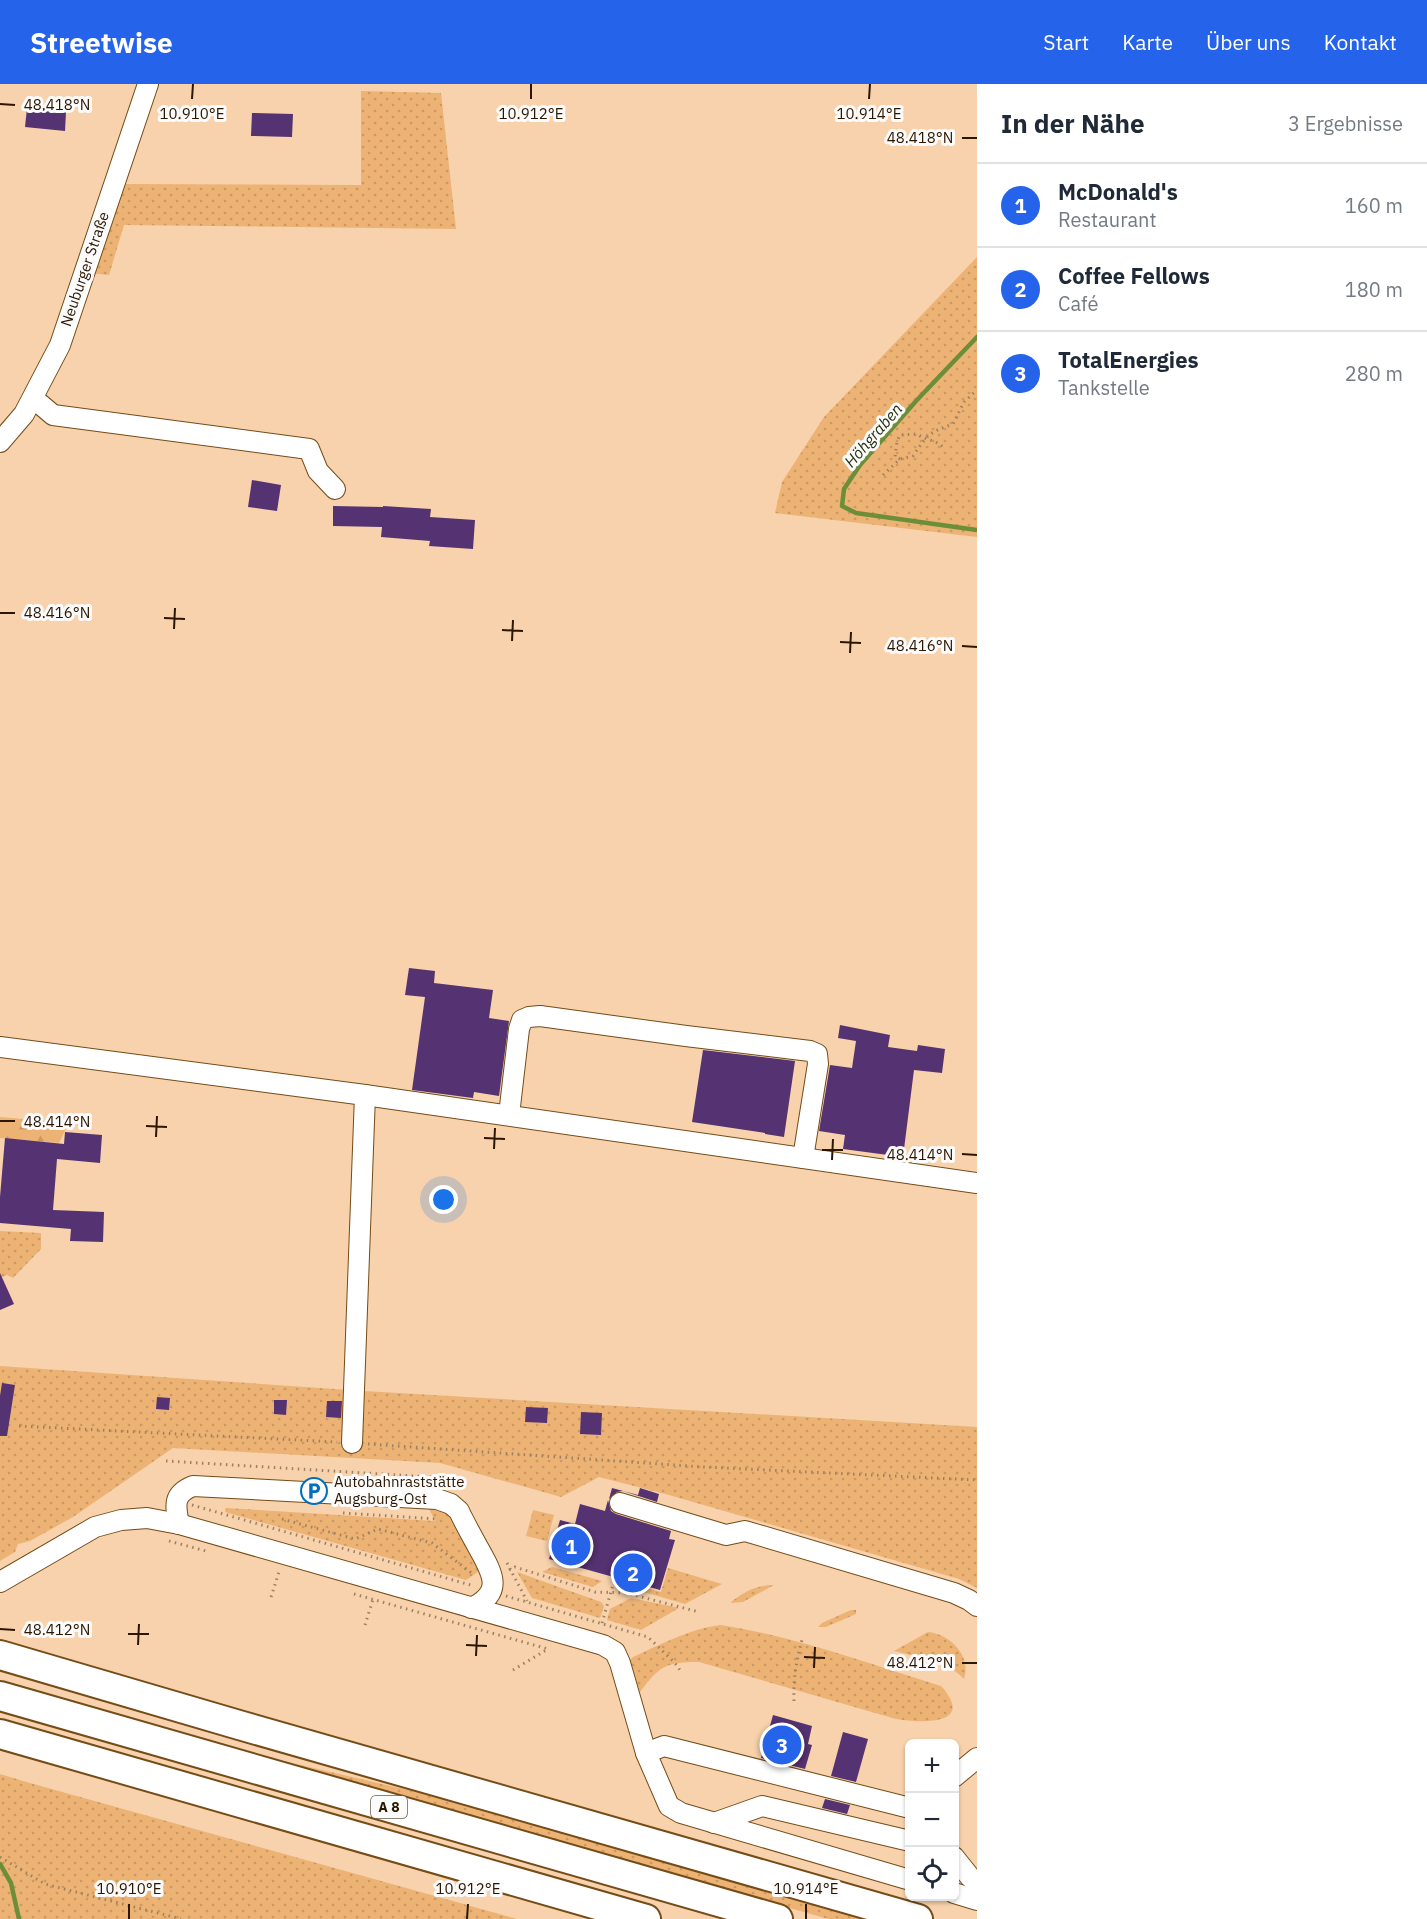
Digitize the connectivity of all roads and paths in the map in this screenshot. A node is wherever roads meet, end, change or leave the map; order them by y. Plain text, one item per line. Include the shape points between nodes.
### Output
1 (148, 84) edge
2 (977, 390) edge
3 (33, 398) junction
4 (924, 438) junction
5 (0, 442) edge
6 (944, 448) dead end
7 (900, 459) junction
8 (883, 475) dead end
9 (335, 489) dead end
10 (0, 1047) edge
11 (365, 1095) junction
12 (509, 1115) junction
13 (803, 1158) junction
14 (977, 1183) edge
15 (19, 1426) dead end
16 (352, 1443) junction
17 (977, 1480) edge
18 (176, 1500) junction
19 (620, 1503) dead end
20 (209, 1506) dead end
21 (199, 1507) junction
22 (335, 1512) dead end
23 (282, 1519) dead end
24 (464, 1520) junction
25 (179, 1524) junction
26 (279, 1572) dead end
27 (615, 1578) dead end
28 (0, 1582) edge
29 (492, 1585) junction
30 (611, 1593) junction
31 (271, 1597) dead end
32 (373, 1599) dead end
33 (977, 1606) edge
34 (471, 1608) junction
35 (699, 1612) dead end
36 (365, 1625) dead end
37 (803, 1636) dead end
38 (0, 1655) edge
39 (682, 1673) dead end
40 (0, 1696) edge
41 (794, 1701) dead end
42 (0, 1734) edge
43 (646, 1753) junction
44 (977, 1758) edge
45 (959, 1774) edge
46 (905, 1807) edge
47 (714, 1823) junction
48 (905, 1840) edge
49 (0, 1857) edge
50 (959, 1863) edge
51 (905, 1879) edge
52 (977, 1883) edge
53 (959, 1895) edge
54 (574, 1899) junction
55 (977, 1900) edge
56 (181, 1919) edge
57 (625, 1919) edge
58 (646, 1919) edge
59 (778, 1919) edge
60 (918, 1919) edge

1 - 3 street, Neuburger Straße via 60,345
2 - 4 path via 964,402 952,424
3 - 5 street, Neuburger Straße
3 - 9 street via 53,415 309,449 318,471
4 - 6 path via 937,441
4 - 7 path via 913,456
4 - 7 path via 917,434 900,435 895,457
7 - 8 path
10 - 11 street
11 - 12 street
11 - 16 street
12 - 13 street
12 - 13 street via 519,1029 522,1020 529,1017 810,1051 817,1054 818,1064
13 - 14 street
15 - 16 path
16 - 17 path via 704,1467
18 - 21 path
18 - 24 street via 184,1490 199,1486 422,1497 451,1504
18 - 25 street
19 - 33 street via 726,1535 756,1535 954,1593
20 - 21 path
21 - 29 path
22 - 24 path
23 - 29 path via 355,1539 378,1529 432,1543 483,1583
24 - 29 street via 491,1569
25 - 28 street via 147,1518 95,1527
25 - 34 street
26 - 31 path
27 - 30 path
29 - 30 path via 515,1567 595,1592
29 - 34 street via 486,1598
29 - 39 path via 648,1637
30 - 35 path via 626,1593
32 - 36 path
34 - 43 street via 603,1645 615,1652
37 - 41 path via 796,1661
38 - 60 highway
40 - 59 highway, A 8
42 - 54 highway, A 8
43 - 46 street via 664,1746
43 - 47 street via 669,1806
44 - 45 street
47 - 48 street via 762,1806
47 - 51 street
49 - 56 path via 45,1884
50 - 52 street
53 - 55 street
54 - 57 highway
54 - 58 highway, A 8

